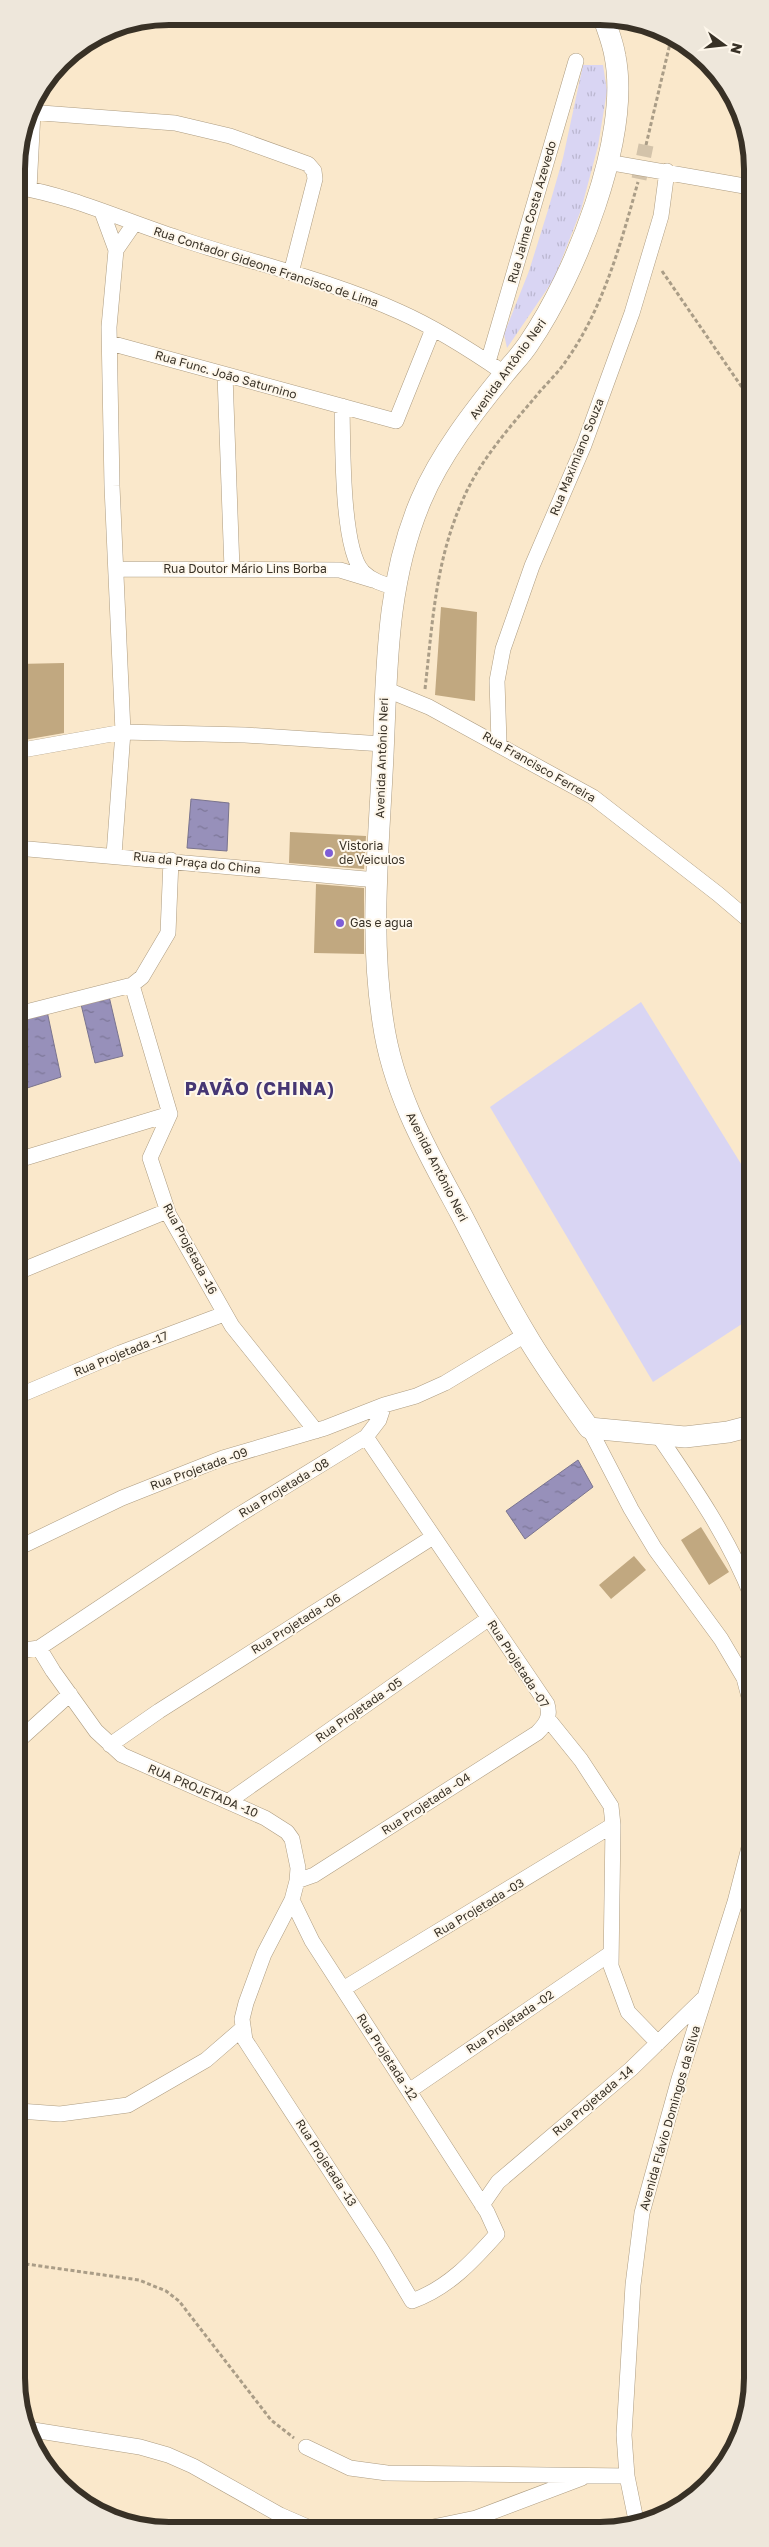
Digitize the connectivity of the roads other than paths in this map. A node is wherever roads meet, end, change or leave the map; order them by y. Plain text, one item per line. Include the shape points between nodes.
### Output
1 (606, 25) edge
2 (576, 61) dead end
3 (37, 113) edge
4 (27, 146) edge
5 (607, 162) junction
6 (25, 166) edge
7 (667, 171) junction
8 (744, 185) edge
9 (25, 188) edge
10 (102, 212) junction
11 (134, 224) junction
12 (116, 250) junction
13 (291, 273) junction
14 (433, 329) junction
15 (110, 343) junction
16 (496, 368) junction
17 (226, 375) junction
18 (342, 406) junction
19 (116, 569) junction
20 (232, 569) junction
21 (373, 580) junction
22 (394, 587) junction
23 (385, 689) junction
24 (123, 732) junction
25 (383, 744) junction
26 (499, 744) junction
27 (25, 750) edge
28 (25, 849) edge
29 (114, 855) junction
30 (172, 860) junction
31 (377, 880) junction
32 (744, 916) edge
33 (132, 985) junction
34 (25, 1012) edge
35 (170, 1114) junction
36 (25, 1158) edge
37 (167, 1211) junction
38 (25, 1269) edge
39 (224, 1314) junction
40 (526, 1335) junction
41 (25, 1393) edge
42 (384, 1405) junction
43 (589, 1428) junction
44 (744, 1428) edge
45 (316, 1431) junction
46 (658, 1435) junction
47 (366, 1437) junction
48 (433, 1538) junction
49 (25, 1545) edge
50 (744, 1580) edge
51 (488, 1619) junction
52 (39, 1648) junction
53 (25, 1649) edge
54 (744, 1678) edge
55 (70, 1694) junction
56 (548, 1719) junction
57 (25, 1736) edge
58 (110, 1745) junction
59 (229, 1801) junction
60 (613, 1825) junction
61 (744, 1867) edge
62 (297, 1881) junction
63 (292, 1900) junction
64 (611, 1953) junction
65 (343, 1990) junction
66 (704, 1998) junction
67 (244, 2034) junction
68 (658, 2042) junction
69 (409, 2091) junction
70 (25, 2111) edge
71 (484, 2209) junction
72 (36, 2431) edge
73 (306, 2447) road end
74 (588, 2475) junction
75 (627, 2476) junction
76 (635, 2517) edge
77 (295, 2522) edge
78 (457, 2522) edge

1 - 5 street, Avenida Antônio Neri via 616,57 617,94
2 - 16 street, Rua Jaime Costa Azevedo
3 - 13 street via 175,123 230,136 311,166 315,179
4 - 6 street
5 - 7 street
5 - 16 street, Avenida Antônio Neri via 590,220 548,314 527,346
7 - 8 street
7 - 26 street, Rua Maximiano Souza via 661,216 651,254 584,444 532,566 503,649 497,681
9 - 10 street, Rua Contador Gideone Francisco de Lima via 46,192
10 - 11 street, Rua Contador Gideone Francisco de Lima
10 - 12 street
11 - 12 street
11 - 13 street, Rua Contador Gideone Francisco de Lima
12 - 15 street via 109,306
13 - 14 street, Rua Contador Gideone Francisco de Lima via 364,297
14 - 16 street, Rua Contador Gideone Francisco de Lima
14 - 18 street, Rua Func. João Saturnino via 396,420
15 - 17 street, Rua Func. João Saturnino
15 - 19 street
16 - 22 street, Avenida Antônio Neri via 422,497 404,545
17 - 18 street, Rua Func. João Saturnino
17 - 20 street
18 - 21 street via 344,497 349,537 362,571
19 - 20 street, Rua Doutor Mário Lins Borba
19 - 24 street
20 - 21 street, Rua Doutor Mário Lins Borba via 340,570
21 - 22 street, Rua Doutor Mário Lins Borba
22 - 23 street, Avenida Antônio Neri
23 - 25 street, Avenida Antônio Neri
23 - 26 street, Rua Francisco Ferreira
24 - 25 street via 245,735
24 - 27 street
24 - 29 street
25 - 31 street, Avenida Antônio Neri
26 - 32 street, Rua Francisco Ferreira via 593,797
28 - 29 street, Rua da Praça do China
29 - 30 street, Rua da Praça do China
30 - 31 street, Rua da Praça do China
30 - 33 street via 168,933 142,977
31 - 40 street, Avenida Antônio Neri via 377,966 383,1023 404,1104
33 - 34 street
33 - 35 street
35 - 36 street
35 - 37 street, Rua Projetada -16 via 150,1158
37 - 38 street
37 - 39 street, Rua Projetada -16
39 - 41 street, Rua Projetada -17
39 - 45 street, Rua Projetada -16
40 - 42 street via 445,1383
40 - 43 street, Avenida Antônio Neri
42 - 45 street, Rua Projetada -09
42 - 47 street, Rua Projetada -08 via 379,1420
43 - 46 street
43 - 54 street via 655,1549 721,1639
44 - 46 street via 685,1437
45 - 49 street, Rua Projetada -09 via 223,1458 130,1494
46 - 50 street via 703,1502
47 - 48 street, Rua Projetada -07
47 - 52 street, Rua Projetada -08 via 234,1518
48 - 51 street, Rua Projetada -07
48 - 58 street, Rua Projetada -06
51 - 56 street, Rua Projetada -07 via 547,1704
51 - 59 street, Rua Projetada -05
52 - 53 street
52 - 55 street
55 - 57 street
55 - 58 street
56 - 60 street, Rua Projetada -07 via 581,1760 611,1806
56 - 62 street, Rua Projetada -04 via 538,1733 314,1875
58 - 59 street, RUA PROJETADA -10 via 135,1762
59 - 62 street, RUA PROJETADA -10 via 287,1832 296,1851
60 - 64 street, Rua Projetada -07
60 - 65 street, Rua Projetada -03
61 - 66 street, Avenida Flávio Domingos da Silva
62 - 63 street, RUA PROJETADA -10
63 - 65 street, Rua Projetada -12 via 312,1941
63 - 67 street, RUA PROJETADA -10 via 272,1936 246,2003
64 - 68 street, Rua Projetada -07 via 610,1966 628,2012
64 - 69 street, Rua Projetada -02
65 - 69 street, Rua Projetada -12
66 - 68 street, Rua Projetada -14
66 - 75 street, Avenida Flávio Domingos da Silva via 642,2213 629,2336 624,2435
67 - 70 street via 128,2105 60,2114
67 - 71 street, Rua Projetada -13 via 412,2301 431,2294 469,2266 497,2234
68 - 71 street, Rua Projetada -14 via 631,2069 498,2182
69 - 71 street, Rua Projetada -12
72 - 77 street via 140,2447 168,2455
73 - 74 street via 350,2468 387,2473
74 - 75 street
74 - 78 street via 476,2518
75 - 76 street, Avenida Flávio Domingos da Silva

